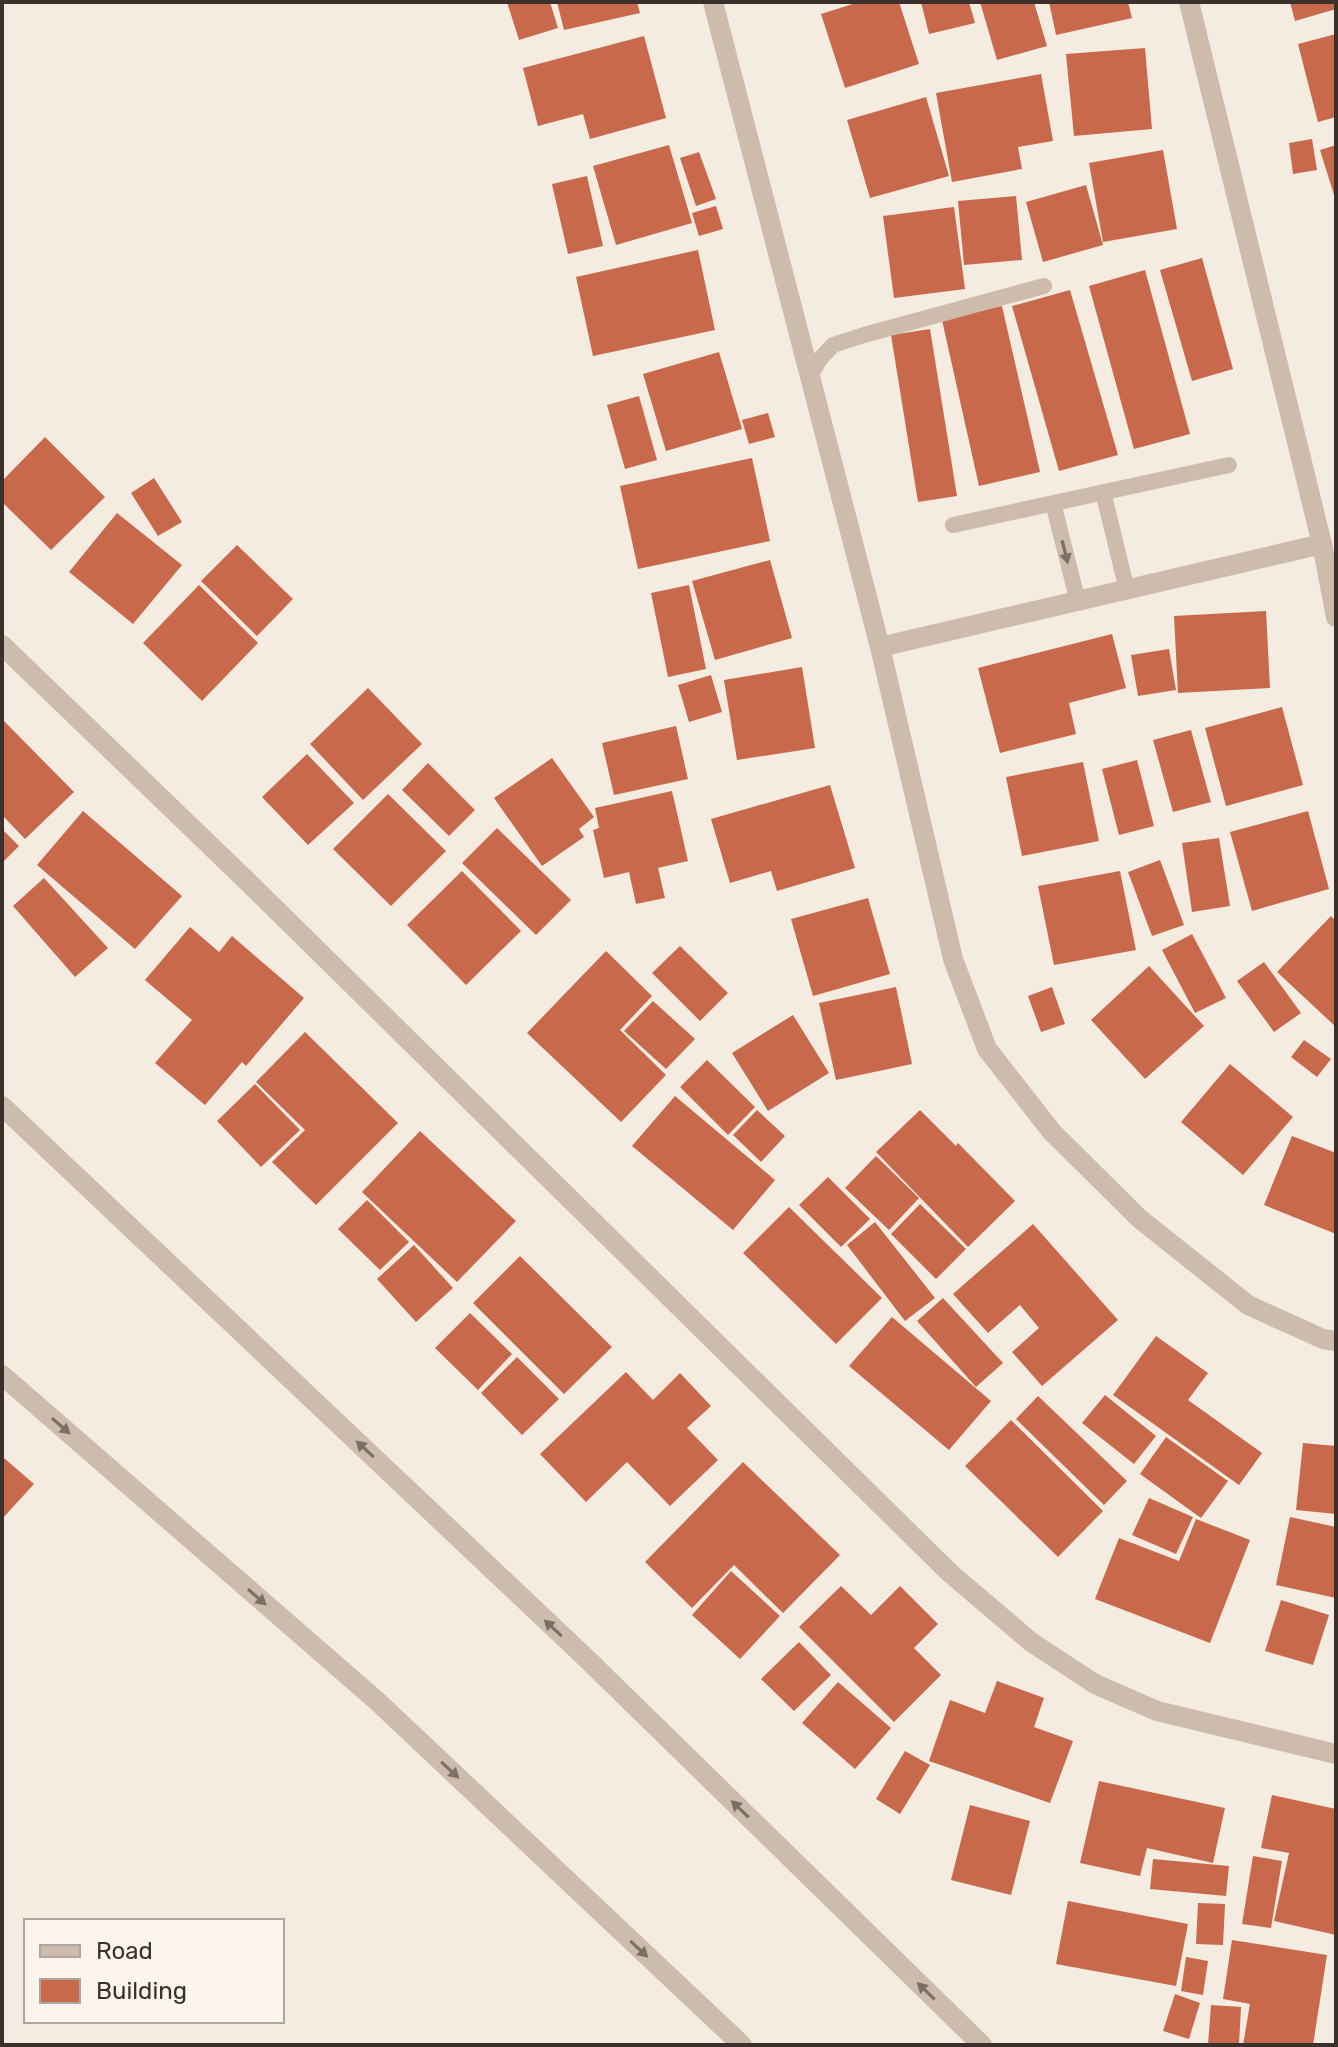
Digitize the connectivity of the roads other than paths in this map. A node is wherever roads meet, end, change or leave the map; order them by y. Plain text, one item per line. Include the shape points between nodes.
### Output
1 (713, 2) edge
2 (1189, 2) edge
3 (1044, 286) dead end
4 (810, 376) junction
5 (1229, 465) dead end
6 (1103, 492) junction
7 (1053, 503) junction
8 (953, 525) dead end
9 (1322, 544) junction
10 (1127, 590) junction
11 (1078, 602) junction
12 (1336, 617) edge
13 (2, 645) edge
14 (880, 647) junction
15 (2, 1106) edge
16 (1336, 1341) edge
17 (2, 1375) edge
18 (1336, 1754) edge
19 (742, 2045) edge
20 (982, 2045) edge

1 - 4 street
2 - 9 street
3 - 4 lane via 833,345
4 - 14 street
5 - 6 lane
6 - 7 lane
6 - 10 lane
7 - 8 lane
7 -> 11 lane
9 - 10 street
9 - 12 street
10 - 11 street
11 - 14 street
13 - 18 street via 950,1573 1031,1642 1095,1684 1157,1711
14 - 16 street via 953,959 987,1049 1052,1132 1140,1219 1248,1305
20 -> 15 street via 587,1659
17 -> 19 street via 377,1701

